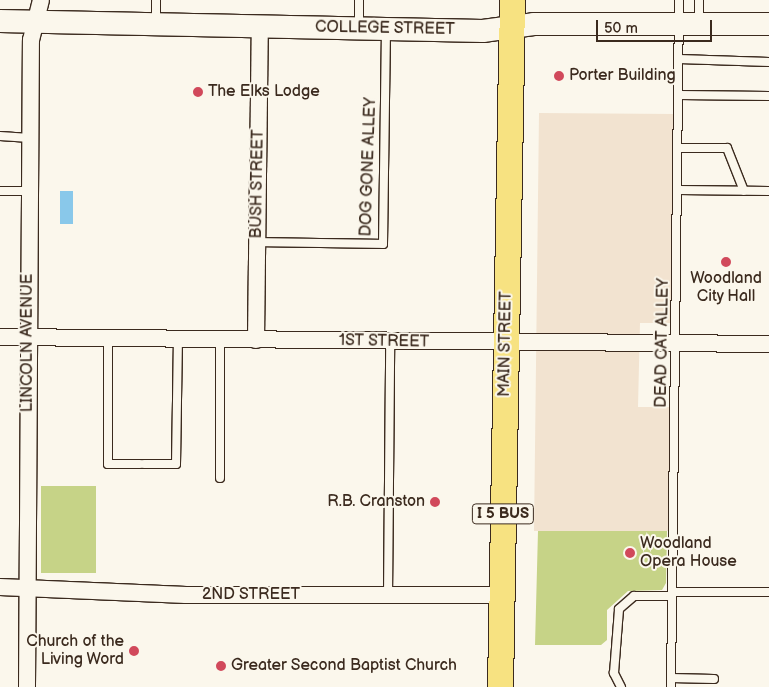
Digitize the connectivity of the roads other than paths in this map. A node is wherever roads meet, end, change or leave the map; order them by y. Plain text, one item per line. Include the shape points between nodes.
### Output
1 (41, 0) edge
2 (156, 0) edge
3 (359, 0) edge
4 (512, 0) edge
5 (679, 0) edge
6 (699, 0) edge
7 (0, 21) edge
8 (36, 22) junction
9 (689, 22) junction
10 (769, 24) edge
11 (156, 26) junction
12 (260, 27) junction
13 (512, 28) junction
14 (359, 29) junction
15 (386, 29) junction
16 (679, 58) junction
17 (769, 62) edge
18 (680, 95) junction
19 (769, 96) edge
20 (0, 136) edge
21 (30, 138) junction
22 (680, 148) junction
23 (679, 190) junction
24 (0, 191) edge
25 (30, 191) junction
26 (744, 191) junction
27 (769, 191) edge
28 (257, 242) junction
29 (0, 336) edge
30 (28, 338) junction
31 (108, 339) junction
32 (178, 339) junction
33 (220, 340) junction
34 (256, 340) junction
35 (390, 342) junction
36 (506, 342) junction
37 (677, 343) junction
38 (769, 344) edge
39 (220, 478) dead end
40 (0, 587) edge
41 (28, 588) junction
42 (769, 592) edge
43 (672, 594) junction
44 (502, 595) junction
45 (388, 596) junction
46 (714, 679) dead end
47 (671, 683) edge
48 (27, 687) edge
49 (500, 687) edge
50 (621, 687) edge

1 - 8 street, LINCOLN AVENUE
2 - 11 lane
3 - 14 lane
4 - 13 main road, MAIN STREET / I 5 BUS
5 - 9 lane, DEAD CAT ALLEY
6 - 9 lane
7 - 8 street, COLLEGE STREET
8 - 11 street, COLLEGE STREET
8 - 21 street, LINCOLN AVENUE via 31,40
9 - 10 street, COLLEGE STREET
9 - 13 street, COLLEGE STREET via 534,24
9 - 16 lane, DEAD CAT ALLEY
11 - 12 street, COLLEGE STREET
12 - 14 street, COLLEGE STREET
12 - 28 street, BUSH STREET
13 - 15 street, COLLEGE STREET via 490,31
13 - 36 main road, MAIN STREET / I 5 BUS
14 - 15 street, COLLEGE STREET
15 - 28 lane, DOG GONE ALLEY via 383,244
16 - 17 lane
16 - 18 lane, DEAD CAT ALLEY
18 - 19 lane
18 - 22 lane, DEAD CAT ALLEY
20 - 21 lane
21 - 25 street, LINCOLN AVENUE
22 - 23 lane, DEAD CAT ALLEY
22 - 26 lane via 727,148
23 - 26 lane
23 - 37 lane, DEAD CAT ALLEY
24 - 25 lane
25 - 30 street, LINCOLN AVENUE
26 - 27 lane
28 - 34 street, BUSH STREET
29 - 30 street, 1ST STREET
30 - 31 street, 1ST STREET
30 - 41 street, LINCOLN AVENUE
31 - 32 street, 1ST STREET
31 - 32 lane via 108,464 176,464
32 - 33 street, 1ST STREET
33 - 34 street, 1ST STREET
33 - 39 lane
34 - 35 street, 1ST STREET
35 - 36 street, 1ST STREET
35 - 45 lane
36 - 37 street, 1ST STREET
36 - 44 main road, MAIN STREET / I 5 BUS
37 - 38 street, 1ST STREET
37 - 43 lane, DEAD CAT ALLEY
40 - 41 street, 2ND STREET
41 - 45 street, 2ND STREET via 102,593
41 - 48 street, LINCOLN AVENUE
42 - 43 lane
43 - 47 lane, DEAD CAT ALLEY
43 - 50 lane via 634,596 622,603 617,616 614,673
44 - 45 street, 2ND STREET
44 - 49 main road, MAIN STREET / I 5 BUS
46 - 47 lane

